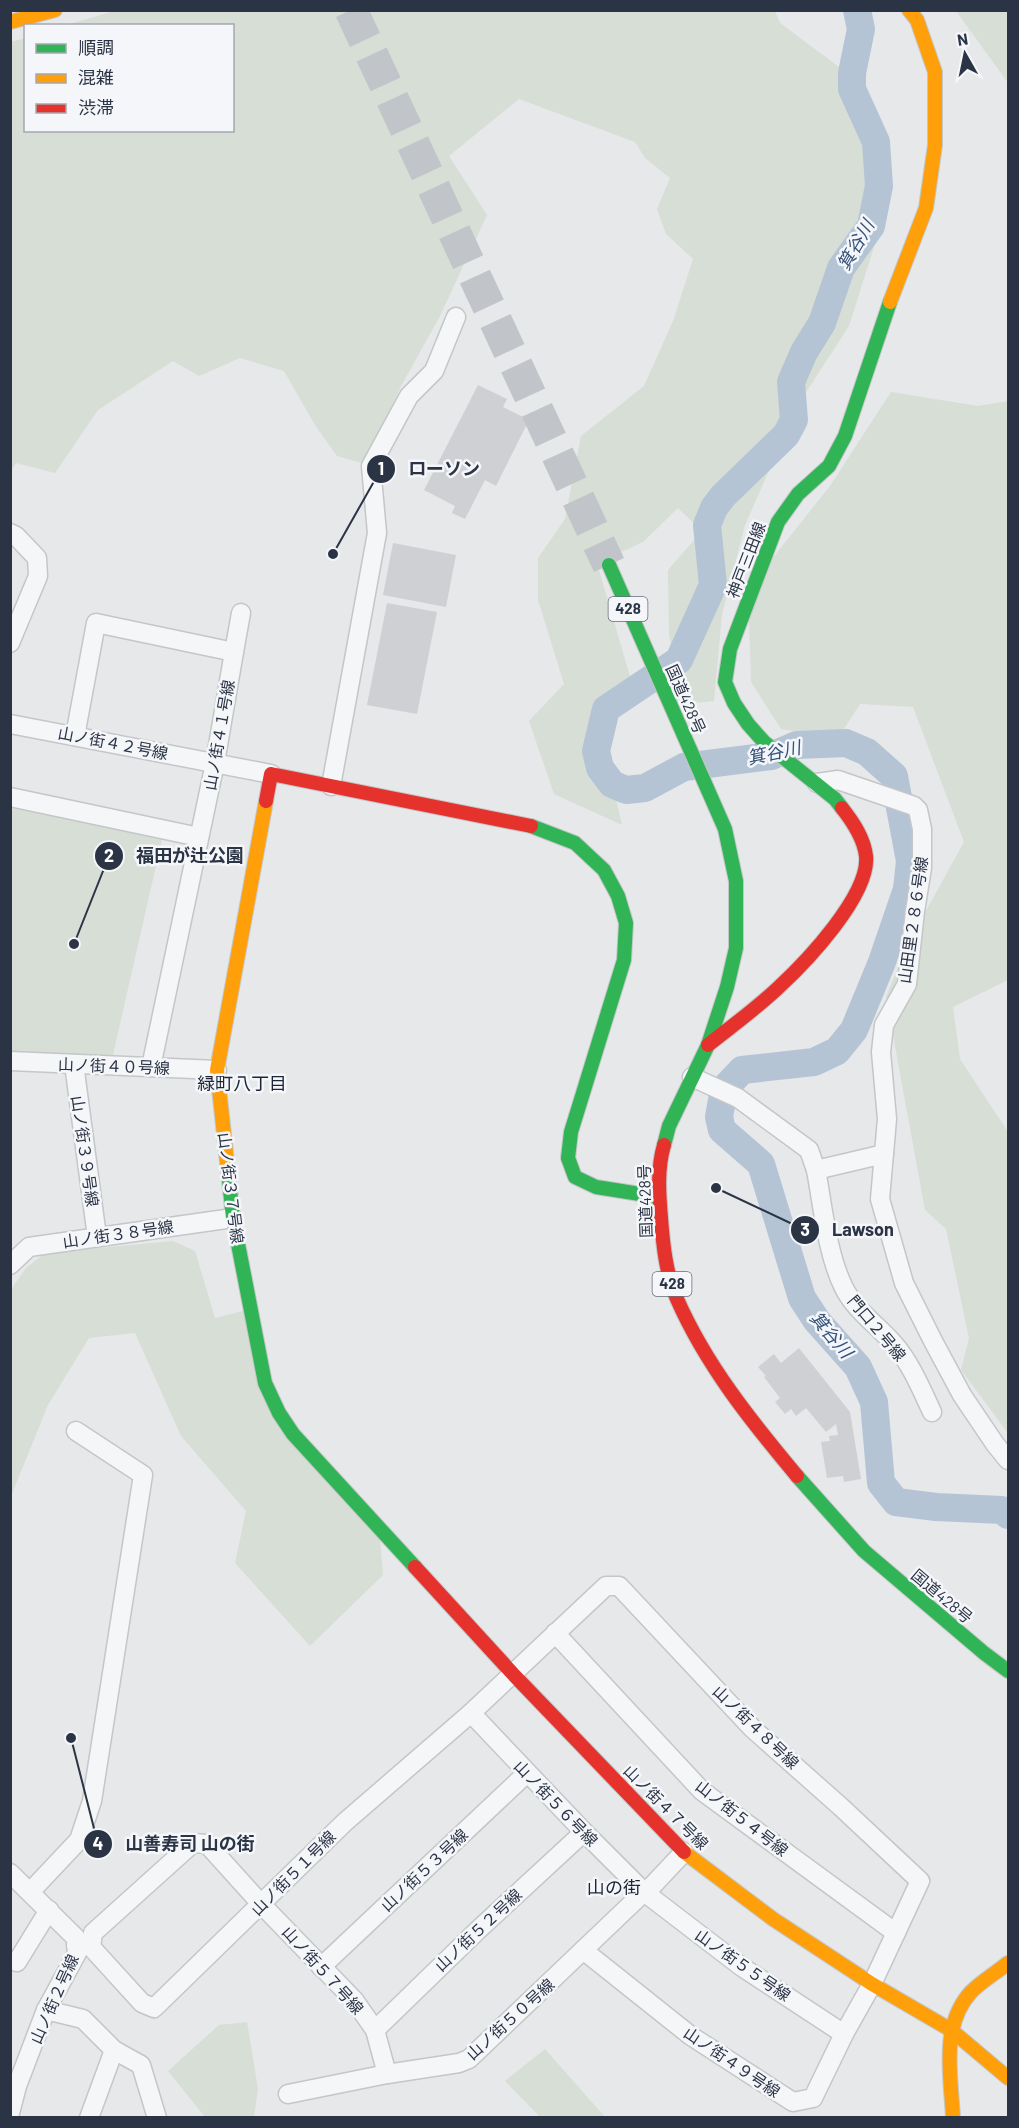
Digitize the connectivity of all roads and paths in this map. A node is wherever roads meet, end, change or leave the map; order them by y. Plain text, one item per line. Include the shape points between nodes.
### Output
1 (55, 10) edge
2 (909, 10) edge
3 (10, 22) edge
4 (456, 317) dead end
5 (10, 533) edge
6 (609, 565) tunnel mouth
7 (241, 613) dead end
8 (10, 643) edge
9 (234, 652) junction
10 (10, 724) edge
11 (75, 736) junction
12 (215, 763) junction
13 (270, 774) junction
14 (817, 783) junction
15 (331, 786) junction
16 (10, 797) edge
17 (199, 837) junction
18 (708, 1045) junction
19 (10, 1061) edge
20 (74, 1064) junction
21 (151, 1067) junction
22 (217, 1070) junction
23 (692, 1077) junction
24 (884, 1154) junction
25 (816, 1170) junction
26 (659, 1197) junction
27 (233, 1218) junction
28 (97, 1238) junction
29 (10, 1265) edge
30 (932, 1412) dead end
31 (76, 1431) dead end
32 (1008, 1460) edge
33 (403, 1554) joint
34 (555, 1633) junction
35 (1008, 1671) edge
36 (513, 1674) junction
37 (471, 1713) junction
38 (527, 1773) junction
39 (584, 1832) junction
40 (684, 1852) junction
41 (10, 1873) edge
42 (31, 1891) junction
43 (644, 1892) junction
44 (262, 1905) junction
45 (49, 1910) junction
46 (896, 1933) junction
47 (84, 1946) junction
48 (583, 1950) junction
49 (17, 1962) dead end
50 (1008, 1963) edge
51 (321, 1967) junction
52 (872, 1984) junction
53 (46, 2010) junction
54 (375, 2030) junction
55 (951, 2030) junction
56 (844, 2034) junction
57 (114, 2050) junction
58 (387, 2074) junction
59 (1008, 2078) edge
60 (14, 2085) edge
61 (288, 2094) dead end
62 (10, 2113) edge
63 (89, 2118) edge
64 (157, 2118) edge
65 (953, 2118) edge

1 - 3 main road
2 - 14 main road, 神戸三田線 via 917,20 934,72 935,145 926,208 894,289 845,436 829,466 798,494 778,522 729,650 725,682 734,703 764,742
4 - 15 street via 434,371 409,396 371,466 377,533
5 - 8 street via 36,558 38,576
6 - 18 main road, 国道428号 / 428 via 724,829 736,881 736,948
7 - 9 street, 山ノ街４１号線
9 - 11 street via 96,623
9 - 12 street, 山ノ街４１号線
10 - 11 street, 山ノ街４２号線
11 - 12 street, 山ノ街４２号線
12 - 13 street
12 - 17 street, 山ノ街４１号線
13 - 15 main road
13 - 22 main road, 山ノ街３７号線
14 - 18 main road, 神戸三田線 via 836,799 861,838 866,858 861,882 844,914 808,957 779,987
14 - 24 street, 山田里２８６号線 via 838,780 914,806 922,829 922,868 907,984 884,1025
15 - 26 main road via 527,824 575,843 604,870 626,923 624,960 571,1132 568,1158 574,1177 596,1187
16 - 17 street
17 - 21 street, 山ノ街４１号線
18 - 23 main road, 国道428号 / 428
19 - 20 street, 山ノ街４０号線
20 - 21 street, 山ノ街４０号線
20 - 28 street, 山ノ街３９号線
21 - 22 street, 山ノ街４０号線
22 - 27 main road, 山ノ街３７号線
23 - 25 street, 門口２号線 via 738,1098 810,1150
23 - 26 main road, 国道428号 / 428 via 669,1126 660,1159
24 - 25 street
24 - 32 street, 山田里２８６号線 via 880,1199 904,1283 962,1395
25 - 30 street, 門口２号線 via 834,1262 844,1289 907,1361
26 - 35 main road, 国道428号 / 428 via 664,1252 676,1297 706,1356 746,1415 864,1551
27 - 28 street, 山ノ街３８号線
27 - 33 main road, 山ノ街３７号線 via 266,1383 279,1413 293,1434
28 - 29 street, 山ノ街３８号線 via 29,1247
31 - 42 street via 143,1475 92,1801 79,1840
33 - 36 main road, 山ノ街４７号線
34 - 36 street, 山ノ街４８号線
34 - 46 street, 山ノ街５４号線 via 702,1791
34 - 46 street, 山ノ街４８号線 via 606,1586 619,1586 753,1729 920,1881
36 - 37 street, 山ノ街５１号線
36 - 40 main road, 山ノ街４７号線
37 - 38 street, 山ノ街５６号線
37 - 44 street, 山ノ街５１号線 via 345,1822
38 - 39 street, 山ノ街５６号線
38 - 51 street, 山ノ街５３号線
39 - 43 street, 山ノ街５６号線
39 - 54 street, 山ノ街５２号線
40 - 43 street, 山ノ街５０号線
40 - 52 main road, 山ノ街４７号線 via 773,1919
41 - 42 street, 山ノ街２号線
42 - 45 street, 山ノ街２号線
43 - 48 street, 山ノ街５０号線
43 - 56 street, 山ノ街５５号線 via 742,1967
44 - 47 street, 山ノ街５１号線 via 154,2008 142,2003
44 - 47 street, 山ノ街５７号線 via 207,1844 193,1843 93,1933
44 - 51 street, 山ノ街５７号線
45 - 47 street, 山ノ街２号線
45 - 49 street
46 - 52 street, 山ノ街４８号線
47 - 53 street, 山ノ街２号線
48 - 56 street, 山ノ街４９号線 via 691,2036 793,2102 813,2098
48 - 58 street, 山ノ街５０号線 via 469,2059
50 - 55 main road via 971,1991 955,2015
51 - 54 street, 山ノ街５７号線 via 354,2000
52 - 55 main road, 山ノ街４７号線
52 - 56 street, 山ノ街４９号線
53 - 57 street via 83,2019
53 - 60 street, 山ノ街２号線
54 - 58 street, 山ノ街５７号線
55 - 59 main road, 山ノ街４７号線
55 - 65 main road
57 - 63 street
57 - 64 street via 141,2065
58 - 61 street, 山ノ街５０号線
60 - 62 street, 山ノ街２号線

